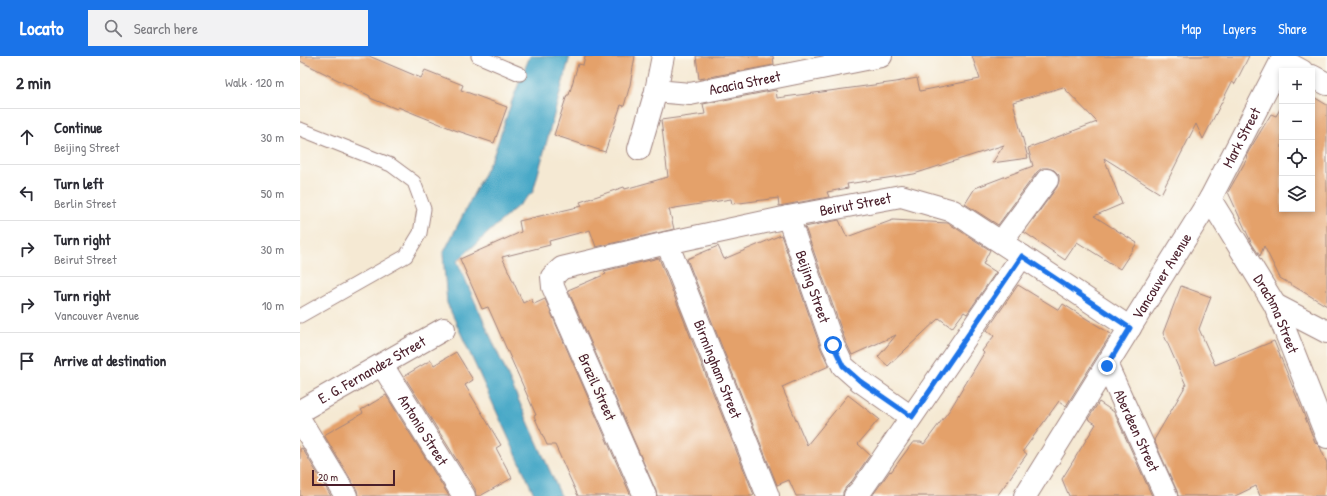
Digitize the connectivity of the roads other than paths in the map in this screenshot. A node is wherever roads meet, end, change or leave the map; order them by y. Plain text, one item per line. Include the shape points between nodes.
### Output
1 (478, 56) edge
2 (663, 56) edge
3 (881, 56) edge
4 (1283, 58) edge
5 (1298, 68) edge
6 (520, 74) dead end
7 (1315, 78) edge
8 (1327, 84) edge
9 (656, 91) junction
10 (300, 129) edge
11 (639, 149) dead end
12 (1046, 180) dead end
13 (1210, 198) junction
14 (788, 217) junction
15 (1001, 242) junction
16 (667, 243) junction
17 (1022, 256) junction
18 (552, 277) joint
19 (1275, 305) junction
20 (300, 316) edge
21 (1130, 328) junction
22 (444, 329) dead end
23 (1327, 332) edge
24 (382, 365) junction
25 (1107, 366) junction
26 (300, 411) edge
27 (912, 417) junction
28 (300, 420) edge
29 (1327, 437) edge
30 (1027, 495) edge
31 (346, 496) edge
32 (464, 496) edge
33 (644, 496) edge
34 (768, 496) edge
35 (855, 496) edge
36 (1166, 496) edge

1 - 6 lane
2 - 9 street
3 - 9 street, Acacia Street via 690,94
4 - 5 street
4 - 13 street, Mark Street
7 - 8 street
9 - 11 street
10 - 20 lane via 391,165 414,182 424,209 420,233 406,256
12 - 15 street
13 - 19 street, Drachma Street
13 - 21 street, Vancouver Avenue
14 - 15 street, Beirut Street via 901,196 953,211
14 - 16 street, Beirut Street
14 - 27 street, Beijing Street via 833,345 843,366
15 - 17 street, Beirut Street
16 - 18 street, Beirut Street via 562,268
16 - 34 street, Birmingham Street
17 - 21 street, Beirut Street
17 - 27 street
18 - 33 street, Brazil Street via 553,287
19 - 23 street
19 - 29 street, Drachma Street
21 - 25 street, Vancouver Avenue
22 - 24 street, E. G. Fernandez Street
24 - 26 street, E. G. Fernandez Street
24 - 32 street, Antonio Street
25 - 30 street, Vancouver Avenue
25 - 36 street, Aberdeen Street
27 - 35 street
28 - 31 street

